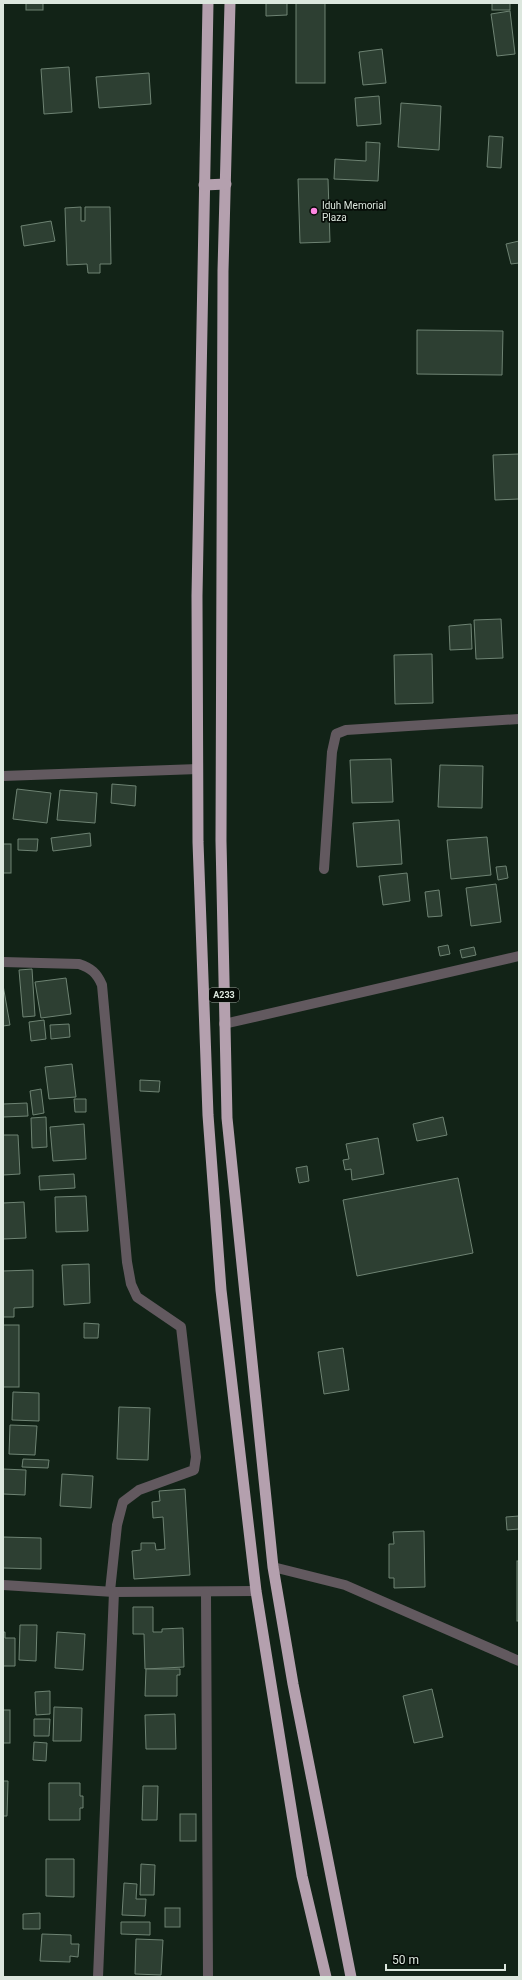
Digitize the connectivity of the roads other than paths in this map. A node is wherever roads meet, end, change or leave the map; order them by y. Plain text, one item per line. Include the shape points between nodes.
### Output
1 (208, 3) edge
2 (230, 3) edge
3 (226, 184) junction
4 (204, 186) junction
5 (519, 720) edge
6 (519, 728) edge
7 (198, 769) junction
8 (3, 776) edge
9 (324, 869) dead end
10 (519, 956) edge
11 (3, 962) edge
12 (224, 1024) junction
13 (273, 1567) junction
14 (3, 1585) edge
15 (112, 1591) junction
16 (256, 1591) junction
17 (206, 1593) junction
18 (519, 1661) edge
19 (98, 1977) edge
20 (208, 1977) edge
21 (326, 1977) edge
22 (351, 1977) edge

1 - 4 highway, A233
2 - 3 highway, A233
3 - 4 highway
3 - 12 highway, A233 via 223,279 221,833
4 - 7 highway, A233
5 - 6 street
5 - 9 street via 346,730 336,734 332,752
7 - 8 street
7 - 16 highway, A233 via 198,850 208,1115 221,1290
10 - 12 street
11 - 15 street via 79,964 98,975 102,985 130,1284 137,1297 181,1327 196,1457 194,1470 139,1490 123,1502 117,1525
12 - 13 highway, A233 via 227,1118
13 - 18 street via 345,1586
13 - 22 highway, A233 via 293,1684
14 - 15 street
15 - 17 street
15 - 19 street
16 - 17 street
16 - 21 highway, A233 via 302,1876
17 - 20 street

